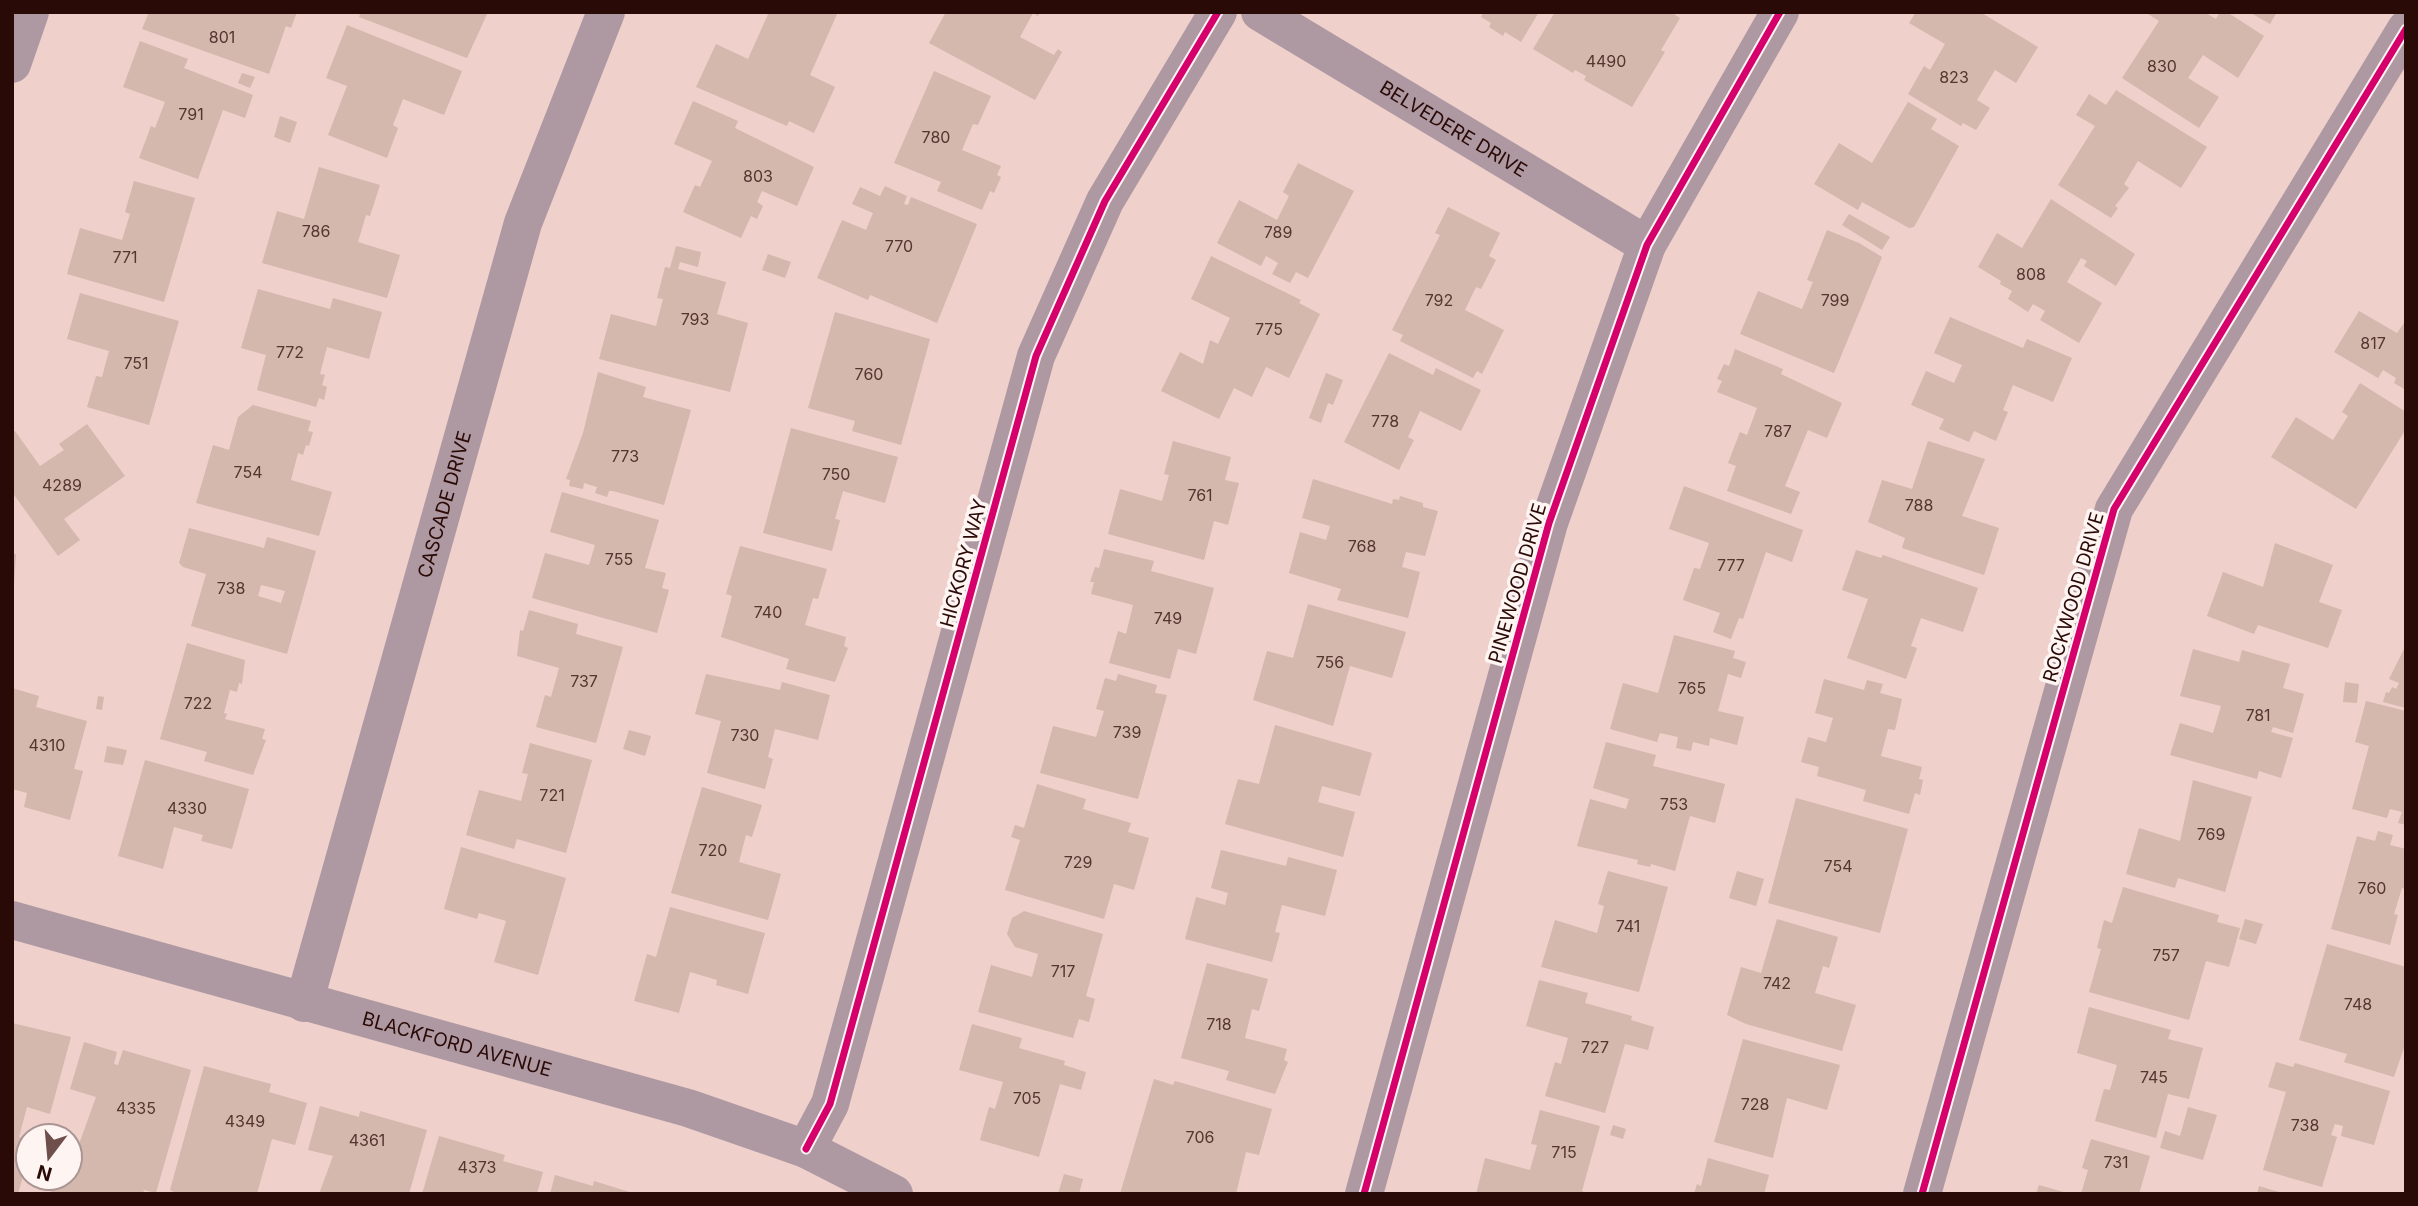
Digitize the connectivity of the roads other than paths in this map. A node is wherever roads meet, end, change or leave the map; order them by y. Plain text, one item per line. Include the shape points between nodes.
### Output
1 (30, 12) edge
2 (606, 12) edge
3 (1218, 12) edge
4 (1260, 12) edge
5 (1780, 12) edge
6 (2406, 29) edge
7 (12, 64) edge
8 (1647, 245) junction
9 (12, 920) edge
10 (304, 1003) junction
11 (806, 1149) junction
12 (894, 1194) edge
13 (1364, 1194) edge
14 (1922, 1194) edge

1 - 7 street
2 - 10 street, CASCADE DRIVE via 523,223
3 - 11 street, HICKORY WAY via 1105,201 1036,356 830,1104
4 - 8 street, BELVEDERE DRIVE
5 - 8 street, PINEWOOD DRIVE
6 - 14 street, ROCKWOOD DRIVE via 2114,509
8 - 13 street, PINEWOOD DRIVE via 1549,523
9 - 10 street, BLACKFORD AVENUE
10 - 11 street, BLACKFORD AVENUE via 688,1108
11 - 12 street, BLACKFORD AVENUE

